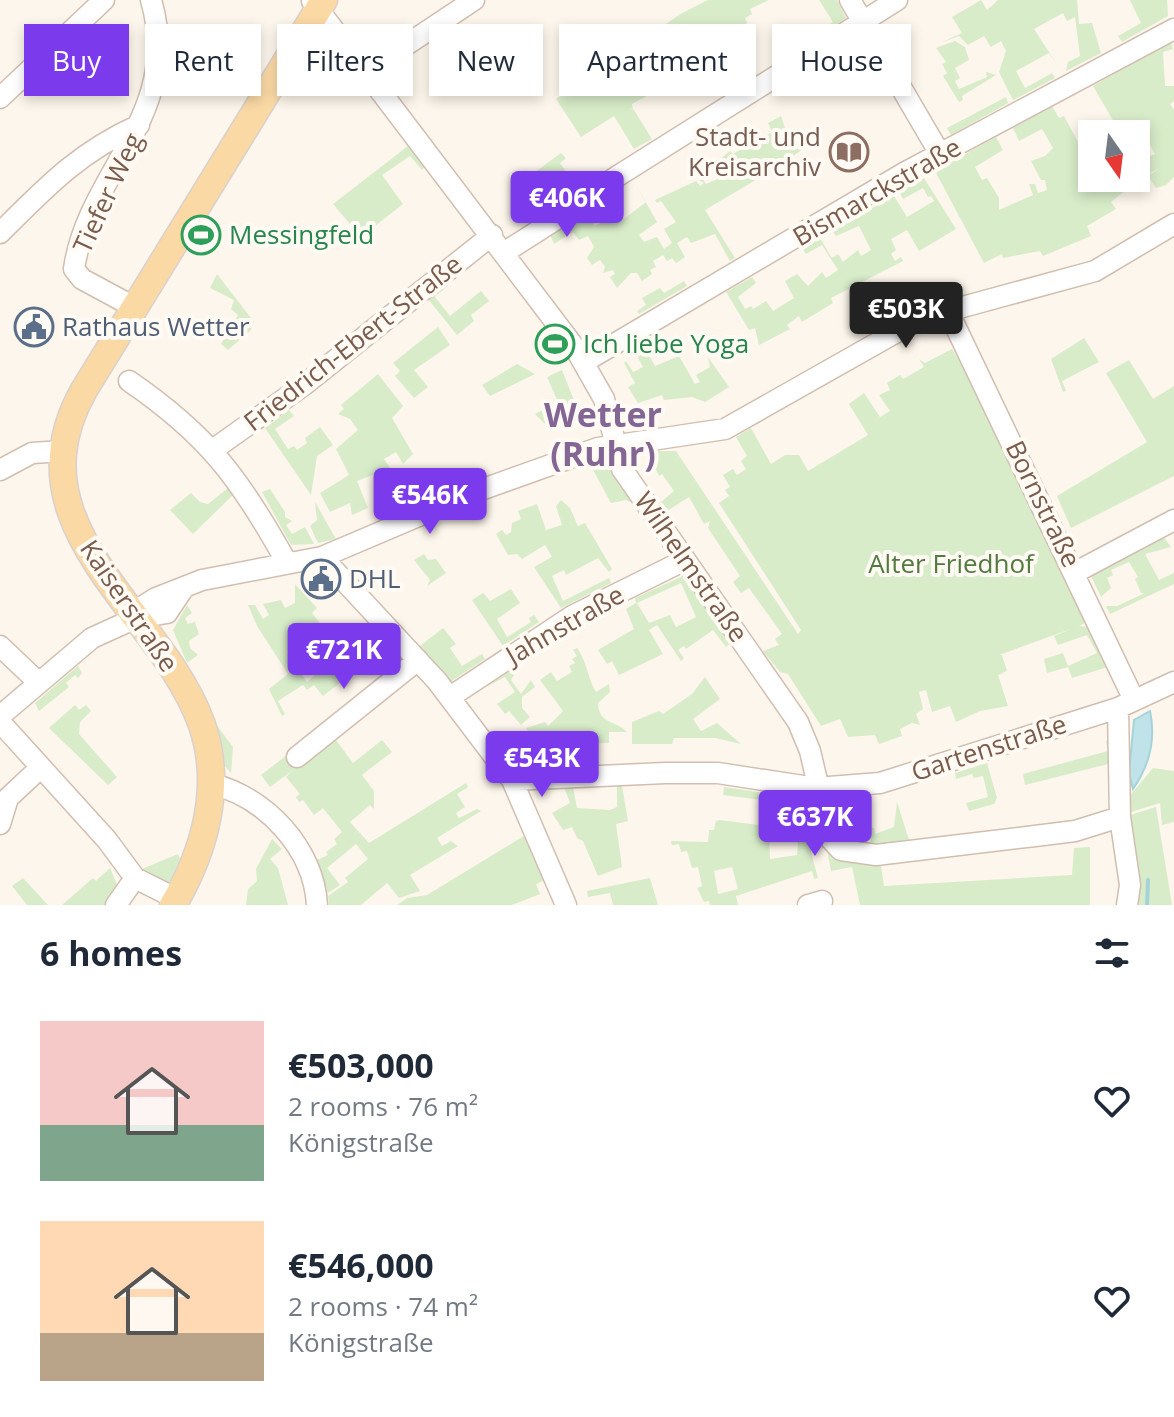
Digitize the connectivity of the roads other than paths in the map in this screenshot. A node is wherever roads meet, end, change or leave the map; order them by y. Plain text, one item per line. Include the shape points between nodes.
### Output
1 (104, 0) edge
2 (151, 0) edge
3 (474, 0) edge
4 (850, 0) edge
5 (897, 0) edge
6 (315, 10) edge
7 (863, 22) junction
8 (1174, 29) edge
9 (413, 40) edge
10 (386, 96) edge
11 (0, 98) edge
12 (139, 125) junction
13 (940, 154) junction
14 (1174, 224) edge
15 (0, 233) edge
16 (492, 235) junction
17 (505, 252) junction
18 (134, 307) junction
19 (948, 311) junction
20 (584, 362) junction
21 (129, 381) dead end
22 (614, 444) junction
23 (214, 449) junction
24 (63, 451) junction
25 (0, 470) edge
26 (1174, 520) edge
27 (322, 557) junction
28 (685, 560) junction
29 (287, 563) junction
30 (1076, 572) junction
31 (136, 618) junction
32 (0, 646) edge
33 (418, 660) junction
34 (1174, 682) edge
35 (39, 683) junction
36 (450, 697) junction
37 (1126, 704) junction
38 (0, 716) edge
39 (0, 722) edge
40 (297, 757) dead end
41 (40, 768) junction
42 (512, 780) junction
43 (212, 784) junction
44 (816, 788) junction
45 (1120, 817) junction
46 (0, 824) edge
47 (135, 878) junction
48 (175, 902) edge
49 (116, 905) edge
50 (317, 905) edge
51 (566, 905) edge
52 (1127, 905) edge

1 - 11 street
2 - 12 street, Tiefer Weg via 156,70
3 - 9 street
4 - 7 street
5 - 7 street
6 - 18 main road, Kaiserstraße
7 - 13 street
7 - 17 street
8 - 13 street, Bismarckstraße
10 - 16 street, Wilhelmstraße
12 - 15 street via 84,154
12 - 18 street, Tiefer Weg via 97,204 74,269 82,279
13 - 20 street, Bismarckstraße
14 - 19 street via 1095,271
16 - 17 street, Wilhelmstraße
16 - 23 street, Friedrich-Ebert-Straße via 304,385
17 - 20 street, Wilhelmstraße
18 - 24 main road, Kaiserstraße via 79,400
19 - 22 street via 895,331 725,429
19 - 30 street, Bornstraße
20 - 22 street, Wilhelmstraße via 608,408
21 - 23 street
22 - 27 street via 505,480
22 - 28 street, Wilhelmstraße via 622,469
23 - 29 street via 256,507
24 - 25 street via 32,453
24 - 31 main road, Kaiserstraße via 77,529
26 - 30 street
27 - 29 street
27 - 33 street
28 - 36 street, Jahnstraße via 572,616
28 - 44 street, Wilhelmstraße via 798,722
29 - 31 street via 202,580 183,589 167,613
30 - 37 street, Bornstraße
31 - 35 street via 92,638
31 - 43 main road, Kaiserstraße via 195,707 208,747
32 - 35 street
33 - 36 street
33 - 40 street
34 - 37 street, Gartenstraße
35 - 38 street
36 - 42 street
37 - 44 street, Gartenstraße via 880,783
37 - 45 street, Bornstraße
39 - 41 street
41 - 46 street via 8,798
41 - 47 street
42 - 44 street, Gartenstraße via 718,773
42 - 51 street
43 - 48 main road, Kaiserstraße via 204,835
43 - 50 street via 261,806 292,839 309,865
44 - 45 street, Wilhelmstraße via 828,841 859,855 1075,831
45 - 52 street, Bornstraße via 1130,885
47 - 48 street
47 - 49 street

